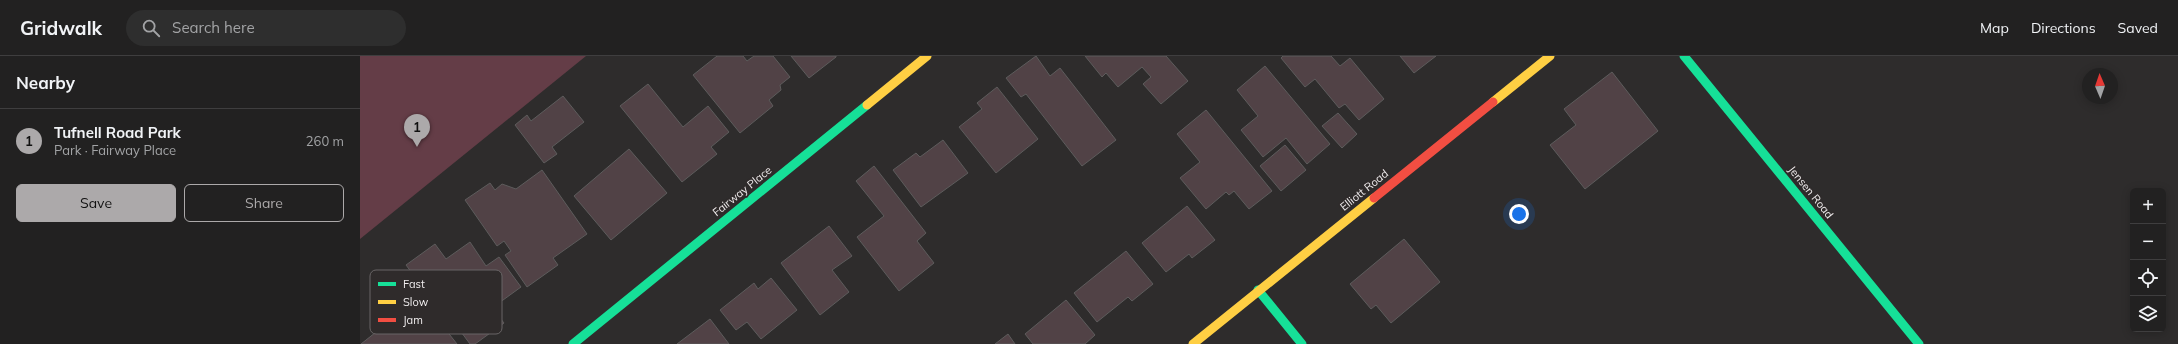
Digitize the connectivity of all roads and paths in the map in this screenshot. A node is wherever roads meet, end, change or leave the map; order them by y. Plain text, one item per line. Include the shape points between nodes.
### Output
1 (927, 56) edge
2 (1550, 56) edge
3 (1684, 56) edge
4 (1258, 290) junction
5 (573, 344) edge
6 (1193, 344) edge
7 (1302, 344) edge
8 (1919, 344) edge

1 - 5 street, Fairway Place
2 - 4 street, Elliott Road
3 - 8 street, Jensen Road
4 - 6 street, Elliott Road
4 - 7 street

